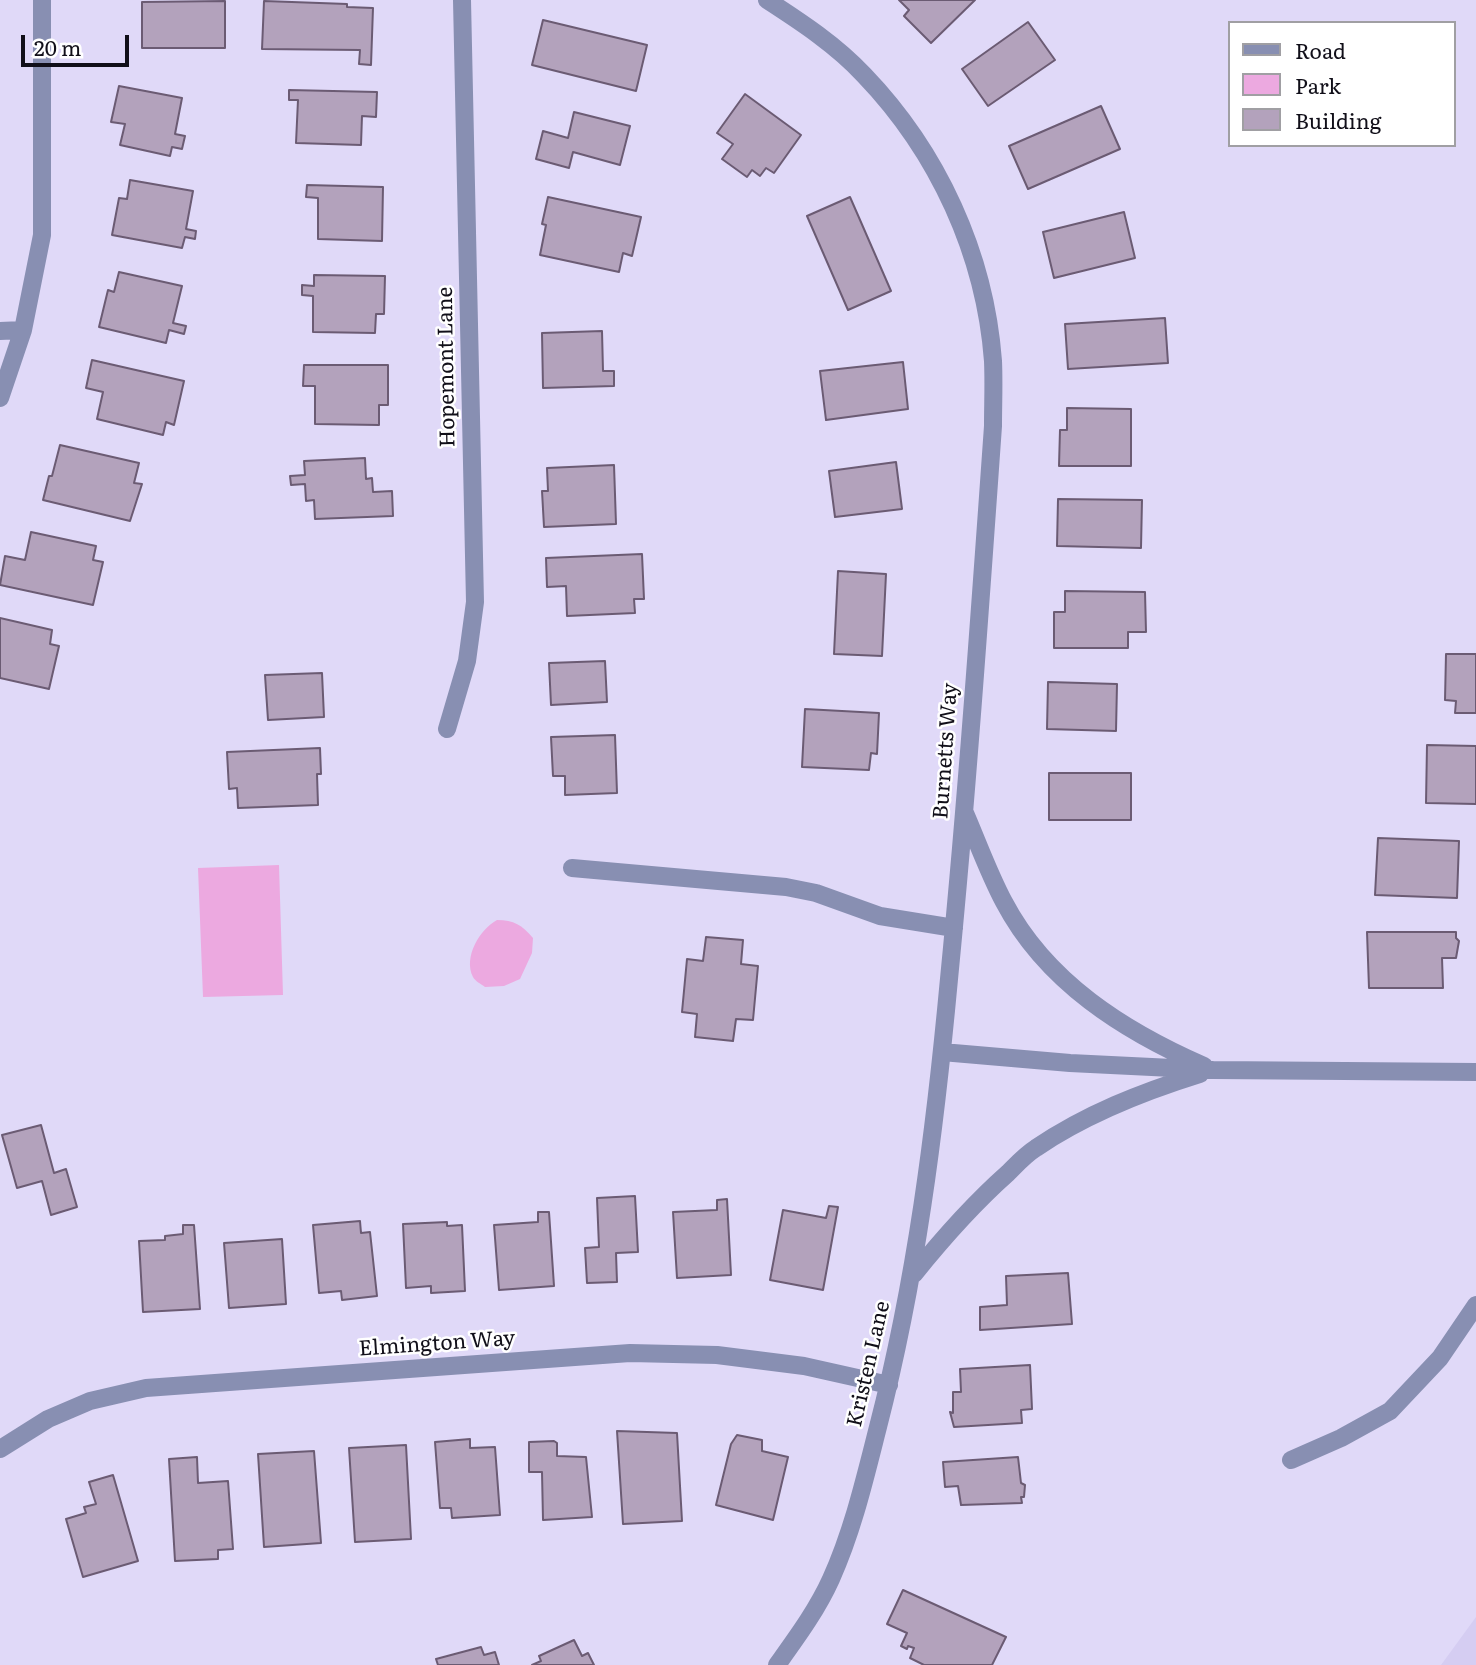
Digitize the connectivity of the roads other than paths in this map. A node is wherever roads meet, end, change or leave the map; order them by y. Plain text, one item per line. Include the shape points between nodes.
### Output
1 (42, 0) edge
2 (462, 0) edge
3 (767, 0) edge
4 (23, 330) junction
5 (0, 331) edge
6 (0, 398) edge
7 (447, 729) dead end
8 (965, 812) junction
9 (572, 867) dead end
10 (954, 928) junction
11 (942, 1052) junction
12 (1213, 1070) junction
13 (1476, 1072) edge
14 (911, 1278) junction
15 (1476, 1305) edge
16 (889, 1385) junction
17 (0, 1449) edge
18 (1291, 1460) dead end
19 (777, 1665) edge

1 - 4 street via 42,235
2 - 7 street, Hopemont Lane via 475,602 467,661
3 - 8 street, Burnetts Way via 816,32 863,74 912,131 939,176 965,235 983,297 993,361 993,426
4 - 5 street
4 - 6 street
8 - 10 street, Burnetts Way
8 - 12 street via 1004,903 1058,975 1105,1014 1157,1045
9 - 10 street via 786,887 880,916
10 - 11 street, Burnetts Way
11 - 12 street
11 - 14 street, Kristen Lane
12 - 13 street
12 - 14 street via 1146,1091 1033,1149 976,1202
14 - 16 street, Kristen Lane
15 - 18 street via 1440,1358 1390,1411
16 - 17 street, Elmington Way via 804,1366 717,1355 602,1355 146,1388 90,1401 48,1419
16 - 19 street, Kristen Lane via 853,1524 813,1613

